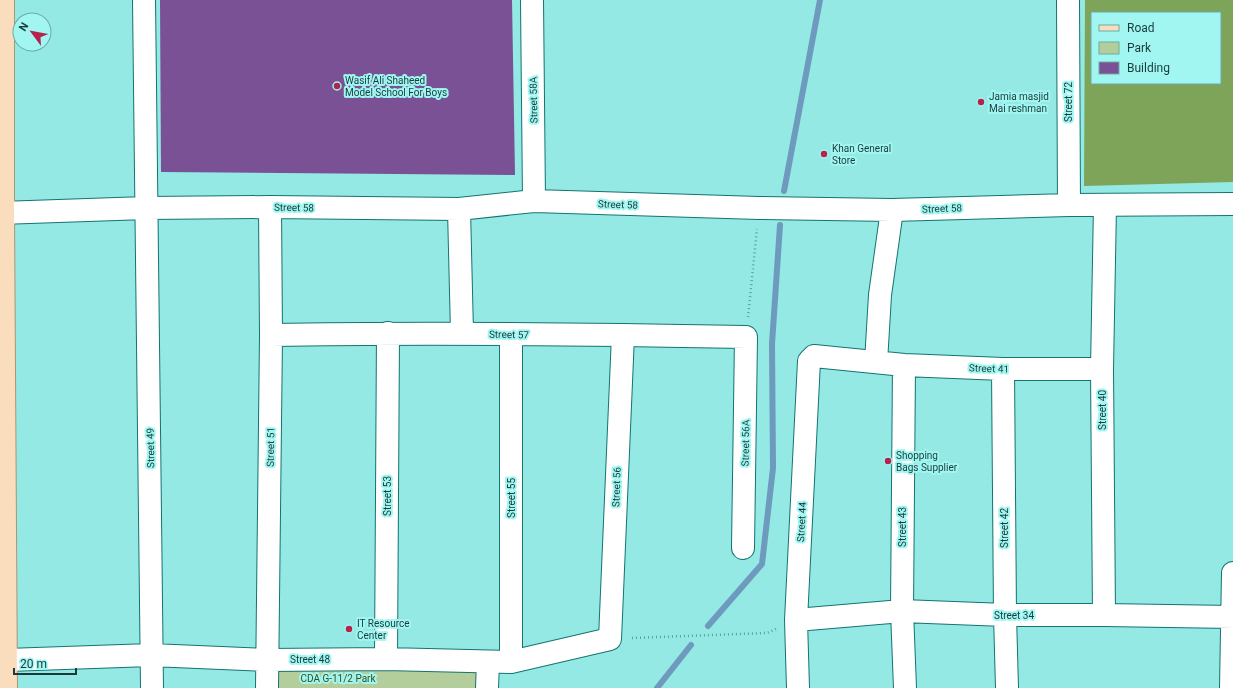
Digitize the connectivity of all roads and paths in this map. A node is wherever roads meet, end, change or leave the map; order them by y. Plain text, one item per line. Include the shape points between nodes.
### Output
1 (3, 0) edge
2 (144, 0) edge
3 (532, 0) edge
4 (1068, 0) edge
5 (534, 201) junction
6 (1069, 204) junction
7 (1233, 204) edge
8 (1105, 205) junction
9 (270, 207) junction
10 (146, 208) junction
11 (760, 208) junction
12 (459, 209) junction
13 (892, 210) junction
14 (1, 213) edge
15 (388, 333) junction
16 (462, 333) junction
17 (511, 334) junction
18 (271, 335) junction
19 (623, 335) junction
20 (746, 337) junction
21 (811, 358) joint
22 (876, 362) junction
23 (904, 365) junction
24 (1003, 369) junction
25 (1102, 369) junction
26 (743, 548) dead end
27 (1233, 573) edge
28 (902, 611) junction
29 (1005, 615) junction
30 (1104, 615) junction
31 (1233, 617) edge
32 (796, 620) junction
33 (610, 639) junction
34 (151, 655) junction
35 (386, 659) junction
36 (7, 660) junction
37 (267, 660) junction
38 (488, 662) junction
39 (511, 662) junction
40 (6, 688) edge
41 (152, 688) edge
42 (267, 688) edge
43 (487, 688) edge
44 (798, 688) edge
45 (905, 688) edge
46 (1007, 688) edge
47 (1231, 688) edge

1 - 14 main road
2 - 10 street, Street 49
3 - 5 street, Street 58A
4 - 6 street, Street 72
5 - 11 street, Street 58
5 - 12 street, Street 58
6 - 8 street, Street 58
6 - 13 street, Street 58
7 - 8 street, Street 58
8 - 25 street, Street 40
9 - 10 street, Street 58
9 - 12 street, Street 58
9 - 18 street, Street 51
10 - 14 street, Street 58
10 - 34 street, Street 49
11 - 13 street, Street 58
11 - 20 path
12 - 16 street
13 - 22 street via 880,295
14 - 36 main road
15 - 16 street, Street 57
15 - 18 street, Street 57
15 - 35 street, Street 53
16 - 17 street, Street 57
17 - 19 street, Street 57
17 - 39 street, Street 55
18 - 37 street, Street 51
19 - 20 street, Street 57
19 - 33 street, Street 56
20 - 26 street, Street 56A
21 - 22 street, Street 41 via 814,356
21 - 32 street, Street 44
22 - 23 street, Street 41
23 - 24 street, Street 41
23 - 28 street, Street 43
24 - 25 street, Street 41
24 - 29 street, Street 42
25 - 30 street, Street 40
27 - 31 street
28 - 29 street, Street 34
28 - 32 street, Street 34
28 - 45 street, Street 43
29 - 30 street, Street 34
29 - 46 street, Street 42
30 - 31 street, Street 34
31 - 47 street
32 - 33 path via 767,633
32 - 44 street, Street 44
33 - 39 street, Street 48
34 - 36 street, Street 48
34 - 37 street, Street 48
34 - 41 street, Street 49
35 - 37 street, Street 48
35 - 38 street, Street 48
36 - 40 main road
37 - 42 street, Street 51
38 - 39 street, Street 48
38 - 43 street

